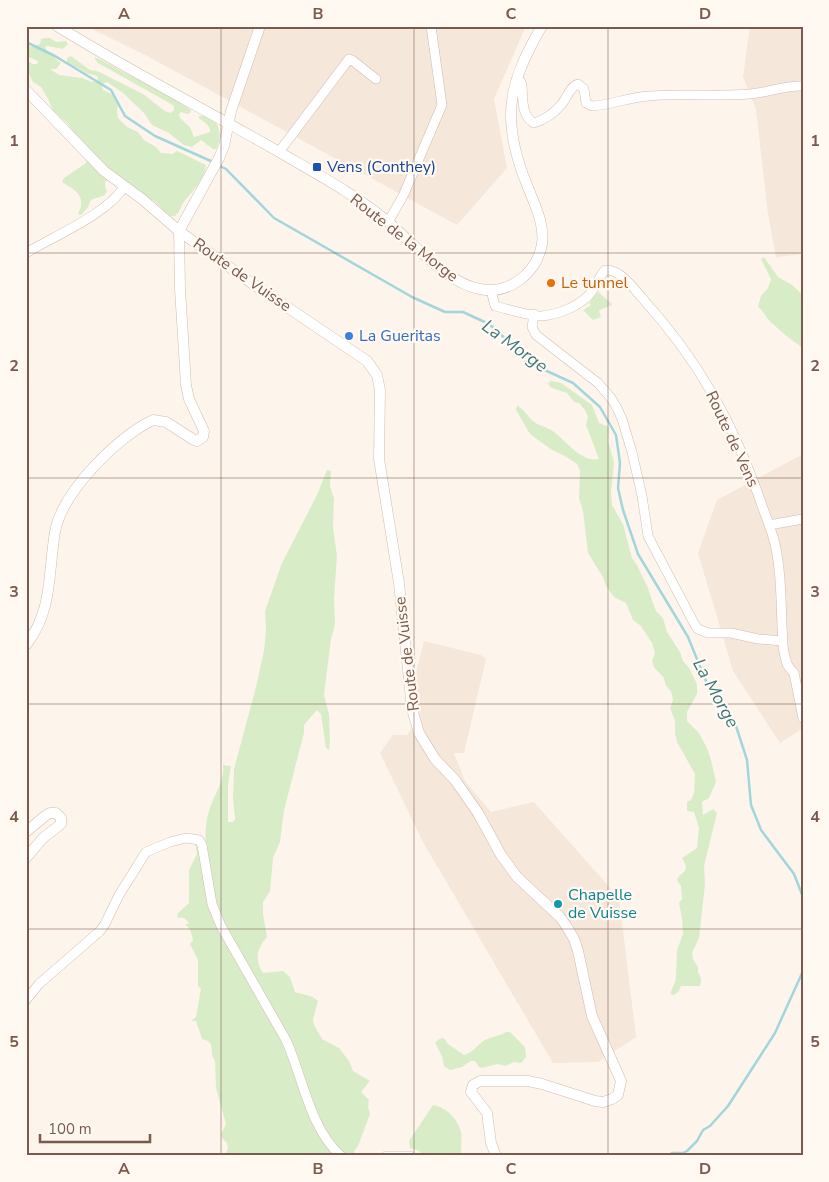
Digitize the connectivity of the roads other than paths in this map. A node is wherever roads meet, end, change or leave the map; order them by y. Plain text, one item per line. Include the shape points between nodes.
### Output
1 (57, 26) edge
2 (260, 26) edge
3 (431, 26) edge
4 (542, 26) edge
5 (376, 79) dead end
6 (516, 80) junction
7 (803, 86) edge
8 (26, 90) edge
9 (228, 122) junction
10 (279, 152) junction
11 (125, 186) junction
12 (388, 222) junction
13 (179, 231) junction
14 (26, 253) edge
15 (491, 290) junction
16 (534, 314) junction
17 (803, 519) edge
18 (769, 526) junction
19 (783, 641) junction
20 (26, 645) edge
21 (803, 718) edge
22 (26, 832) edge
23 (26, 858) edge
24 (26, 1000) edge
25 (341, 1156) edge
26 (386, 1156) edge
27 (410, 1156) edge
28 (496, 1156) edge

1 - 9 street, Route de la Morge
2 - 9 street
3 - 12 street via 442,105 403,196
4 - 6 street, Route de la Morge
5 - 10 street via 348,59
6 - 7 street via 522,85 524,111 534,123 560,106 571,88 578,84 584,89 586,103 592,106 647,96 735,96
6 - 15 street, Route de la Morge via 511,107 512,130 519,162 540,218 542,243 539,256 524,277 507,287
8 - 11 street, Route de Vuisse via 104,171
9 - 10 street, Route de la Morge
9 - 13 street via 219,158
10 - 12 street, Route de la Morge via 332,183
11 - 13 street, Route de Vuisse
11 - 14 street via 119,195 83,220
12 - 15 street, Route de la Morge via 452,277 470,287
13 - 20 street via 186,385 204,431 203,437 194,440 166,422 153,420 115,446 91,469 56,526 45,609 36,633
13 - 28 street, Route de Vuisse via 367,361 377,375 380,390 379,459 418,734 478,813 513,872 560,917 574,939 592,1016 620,1076 620,1090 612,1099 601,1102 532,1081 476,1082 471,1092 487,1113
15 - 16 street via 495,306
16 - 18 street, Route de Vens via 541,316 568,309 588,296 605,270 618,274 674,335 694,362 730,425
16 - 19 street via 532,327 536,335 598,383 617,408 632,452 648,536 698,629 708,633 732,633
17 - 18 street
18 - 19 street, Route de Vens via 779,568
19 - 21 street, Route de Vens via 785,659 794,673
22 - 23 street via 50,813 62,818 60,824
24 - 25 street via 39,984 100,931 146,852 186,838 199,840 212,904 221,926 286,1040 320,1127
26 - 27 street

